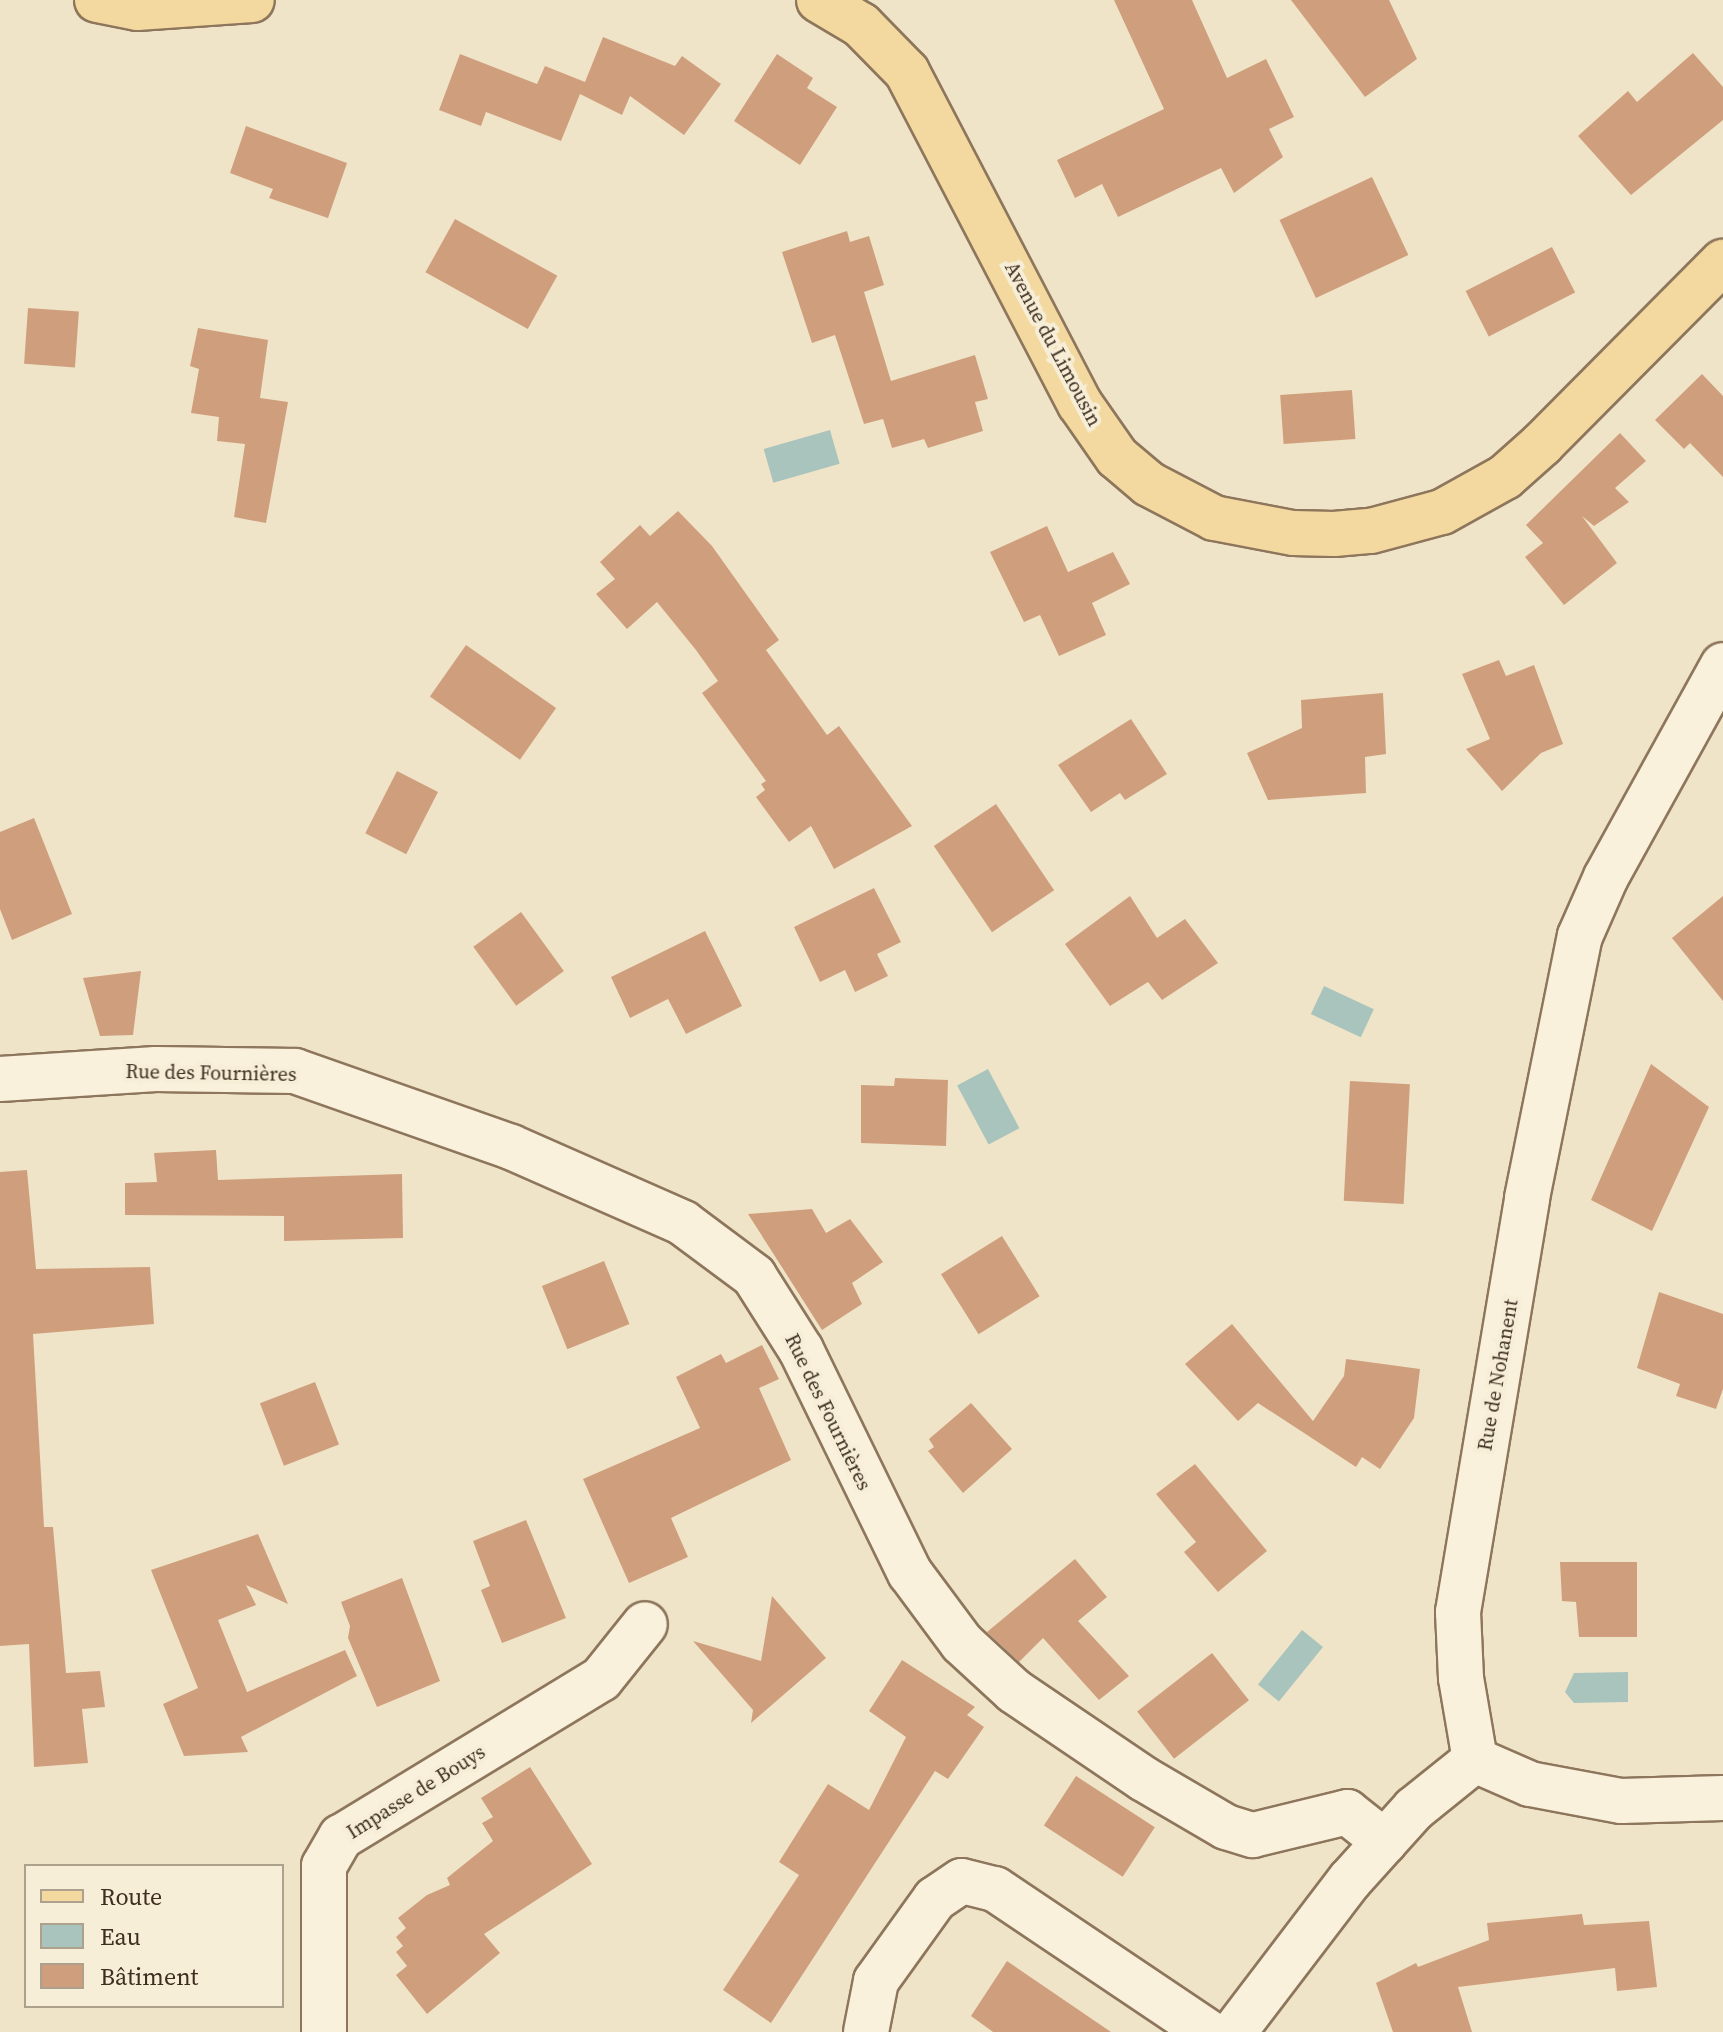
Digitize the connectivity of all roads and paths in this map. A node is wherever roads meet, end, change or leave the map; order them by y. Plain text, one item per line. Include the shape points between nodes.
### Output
1 (97, 0) edge
2 (252, 0) edge
3 (819, 0) edge
4 (1723, 262) edge
5 (1723, 665) edge
6 (0, 1079) edge
7 (645, 1624) dead end
8 (1475, 1760) junction
9 (1723, 1798) edge
10 (1385, 1842) junction
11 (324, 2032) edge
12 (866, 2032) edge
13 (1208, 2032) edge
14 (1234, 2032) edge

1 - 2 main road via 137,8
3 - 4 main road, Avenue du Limousin via 861,25 907,72 1080,404 1117,457 1149,484 1214,518 1293,533 1334,534 1371,531 1442,512 1505,477
5 - 8 street, Rue de Nohanent via 1606,877 1580,936 1527,1198 1458,1612 1461,1678
6 - 10 street, Rue des Fournières via 156,1069 295,1071 511,1147 683,1223 754,1276 801,1350 910,1573 962,1643 1014,1691 1226,1827 1253,1835 1347,1812
7 - 11 street, Impasse de Bouys via 601,1679 341,1837 324,1866
8 - 9 street via 1530,1784 1621,1801
8 - 10 street via 1414,1809
10 - 14 street
12 - 13 street via 876,1981 935,1899 962,1881 995,1889

